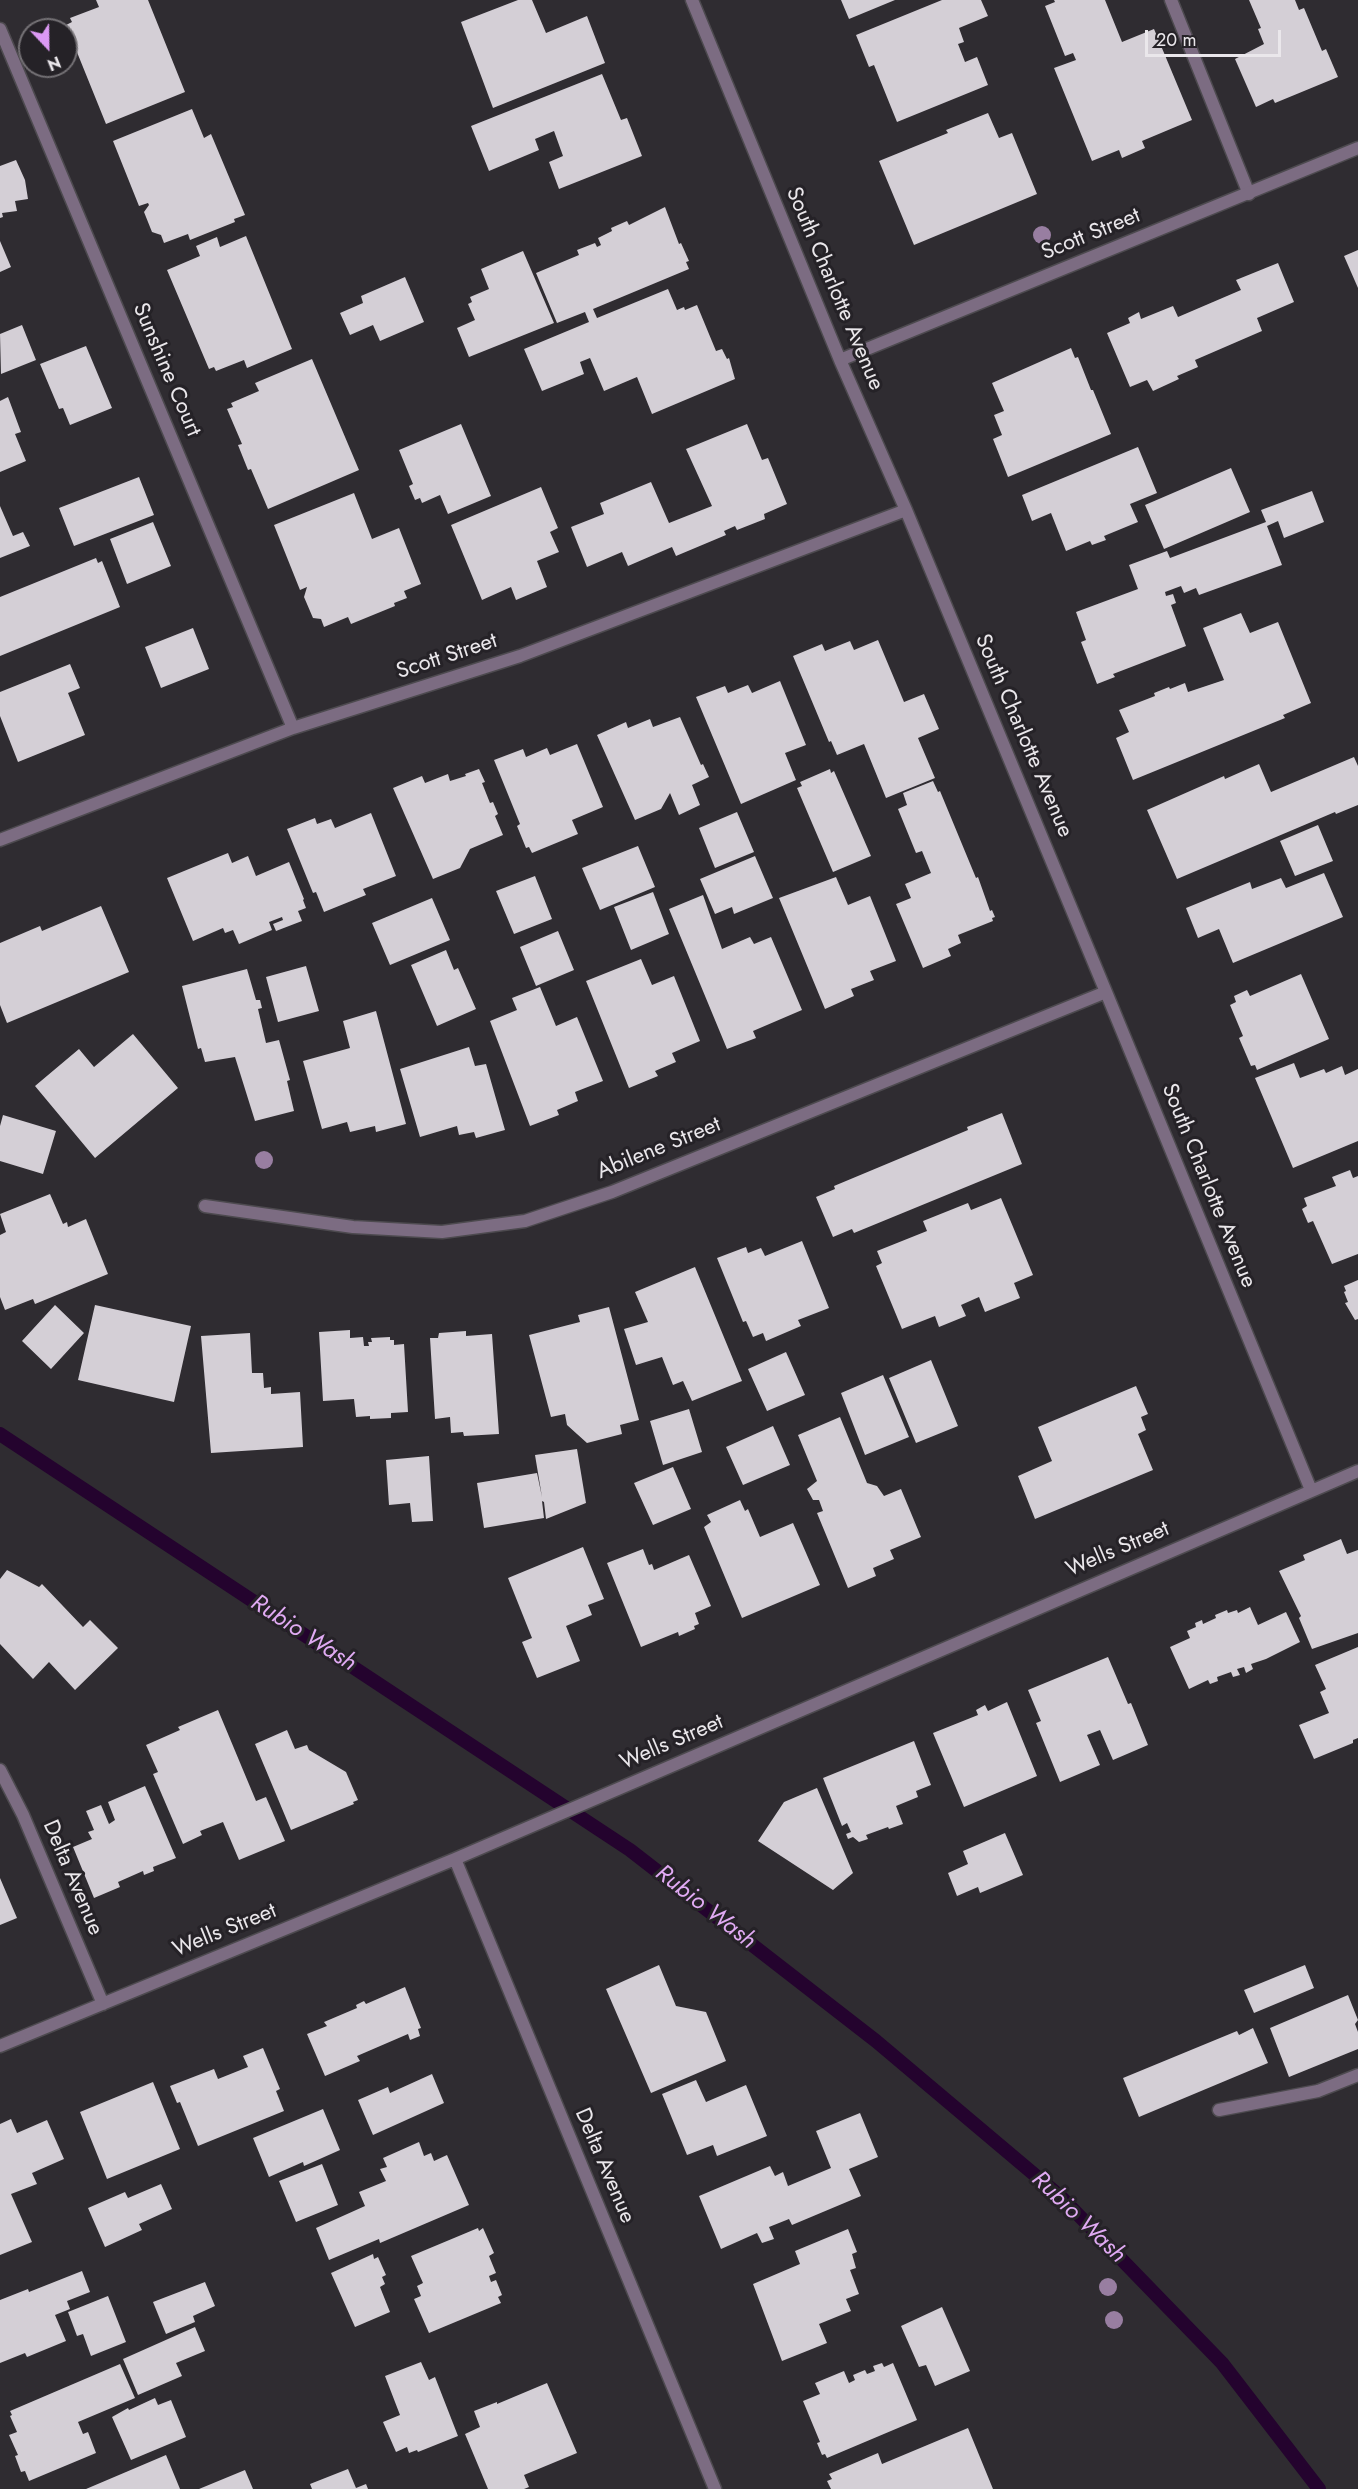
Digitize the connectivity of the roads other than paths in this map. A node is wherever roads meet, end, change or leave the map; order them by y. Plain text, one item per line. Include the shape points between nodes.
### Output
1 (692, 0) edge
2 (1171, 0) edge
3 (0, 29) edge
4 (1358, 148) edge
5 (1249, 194) junction
6 (840, 360) junction
7 (906, 510) junction
8 (293, 728) junction
9 (0, 840) edge
10 (1106, 992) junction
11 (205, 1206) dead end
12 (1358, 1471) edge
13 (1311, 1490) junction
14 (0, 1770) edge
15 (455, 1859) junction
16 (103, 2004) junction
17 (0, 2046) edge
18 (1358, 2075) edge
19 (1219, 2110) dead end
20 (716, 2489) edge

1 - 6 street, South Charlotte Avenue
2 - 5 street
3 - 8 street, Sunshine Court
4 - 5 street, Scott Street
5 - 6 street, Scott Street
6 - 7 street, South Charlotte Avenue
7 - 8 street, Scott Street via 520,656
7 - 10 street, South Charlotte Avenue
8 - 9 street, Scott Street
10 - 11 street, Abilene Street via 612,1192 525,1221 442,1232 353,1227
10 - 13 street, South Charlotte Avenue
12 - 13 street, Wells Street
13 - 15 street, Wells Street
14 - 16 street, Delta Avenue
15 - 16 street, Wells Street
15 - 20 street, Delta Avenue
16 - 17 street, Wells Street
18 - 19 street via 1318,2091

